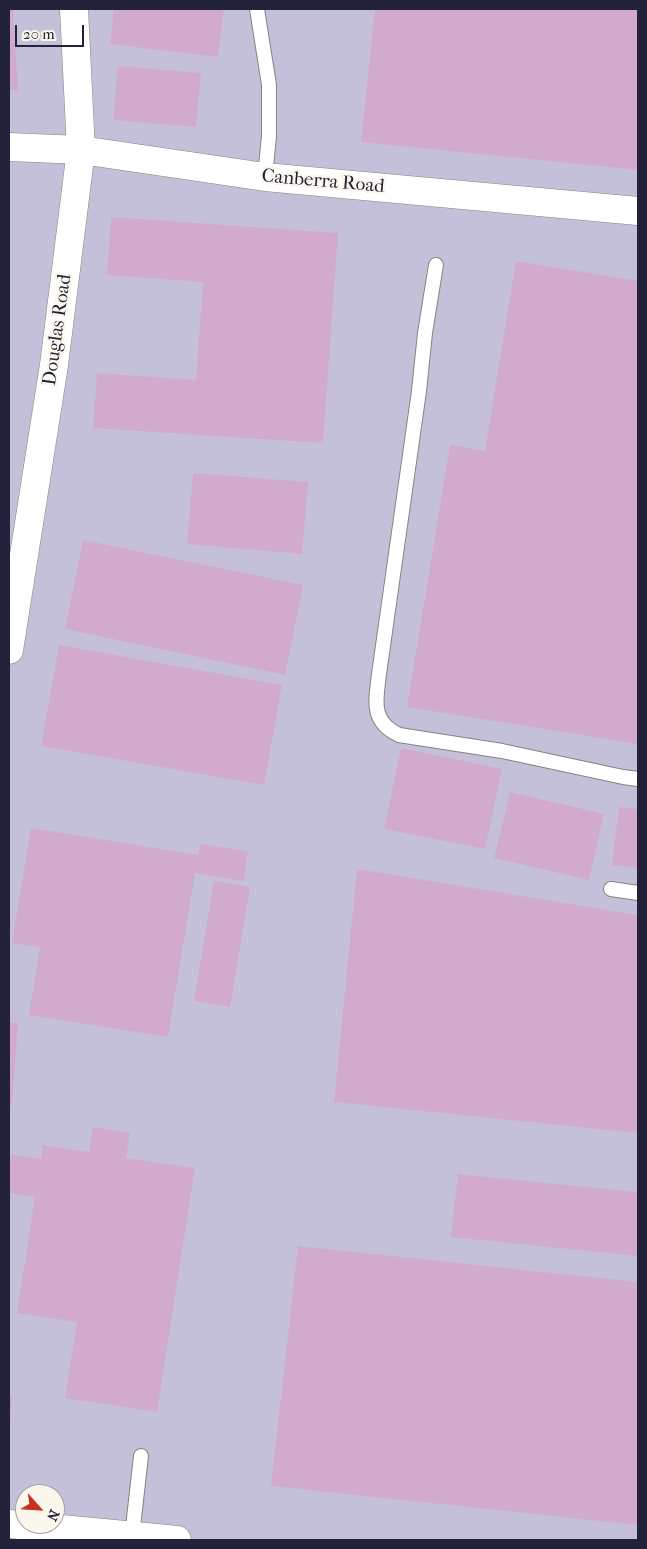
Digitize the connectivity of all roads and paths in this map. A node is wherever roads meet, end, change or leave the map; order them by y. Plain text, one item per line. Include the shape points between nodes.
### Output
1 (74, 9) edge
2 (256, 9) edge
3 (9, 147) edge
4 (81, 150) junction
5 (265, 177) junction
6 (638, 211) edge
7 (436, 265) dead end
8 (9, 650) edge
9 (638, 779) edge
10 (611, 889) dead end
11 (638, 893) edge
12 (141, 1456) dead end
13 (9, 1524) edge
14 (132, 1536) junction
15 (177, 1540) edge

1 - 4 street, Douglas Road
2 - 5 lane via 269,85
3 - 4 street, Canberra Road
4 - 5 street, Canberra Road
4 - 8 street, Douglas Road via 54,365
5 - 6 street, Canberra Road
7 - 9 lane via 379,674 376,704 382,723 399,735
10 - 11 lane
12 - 14 lane
13 - 14 street
14 - 15 street

